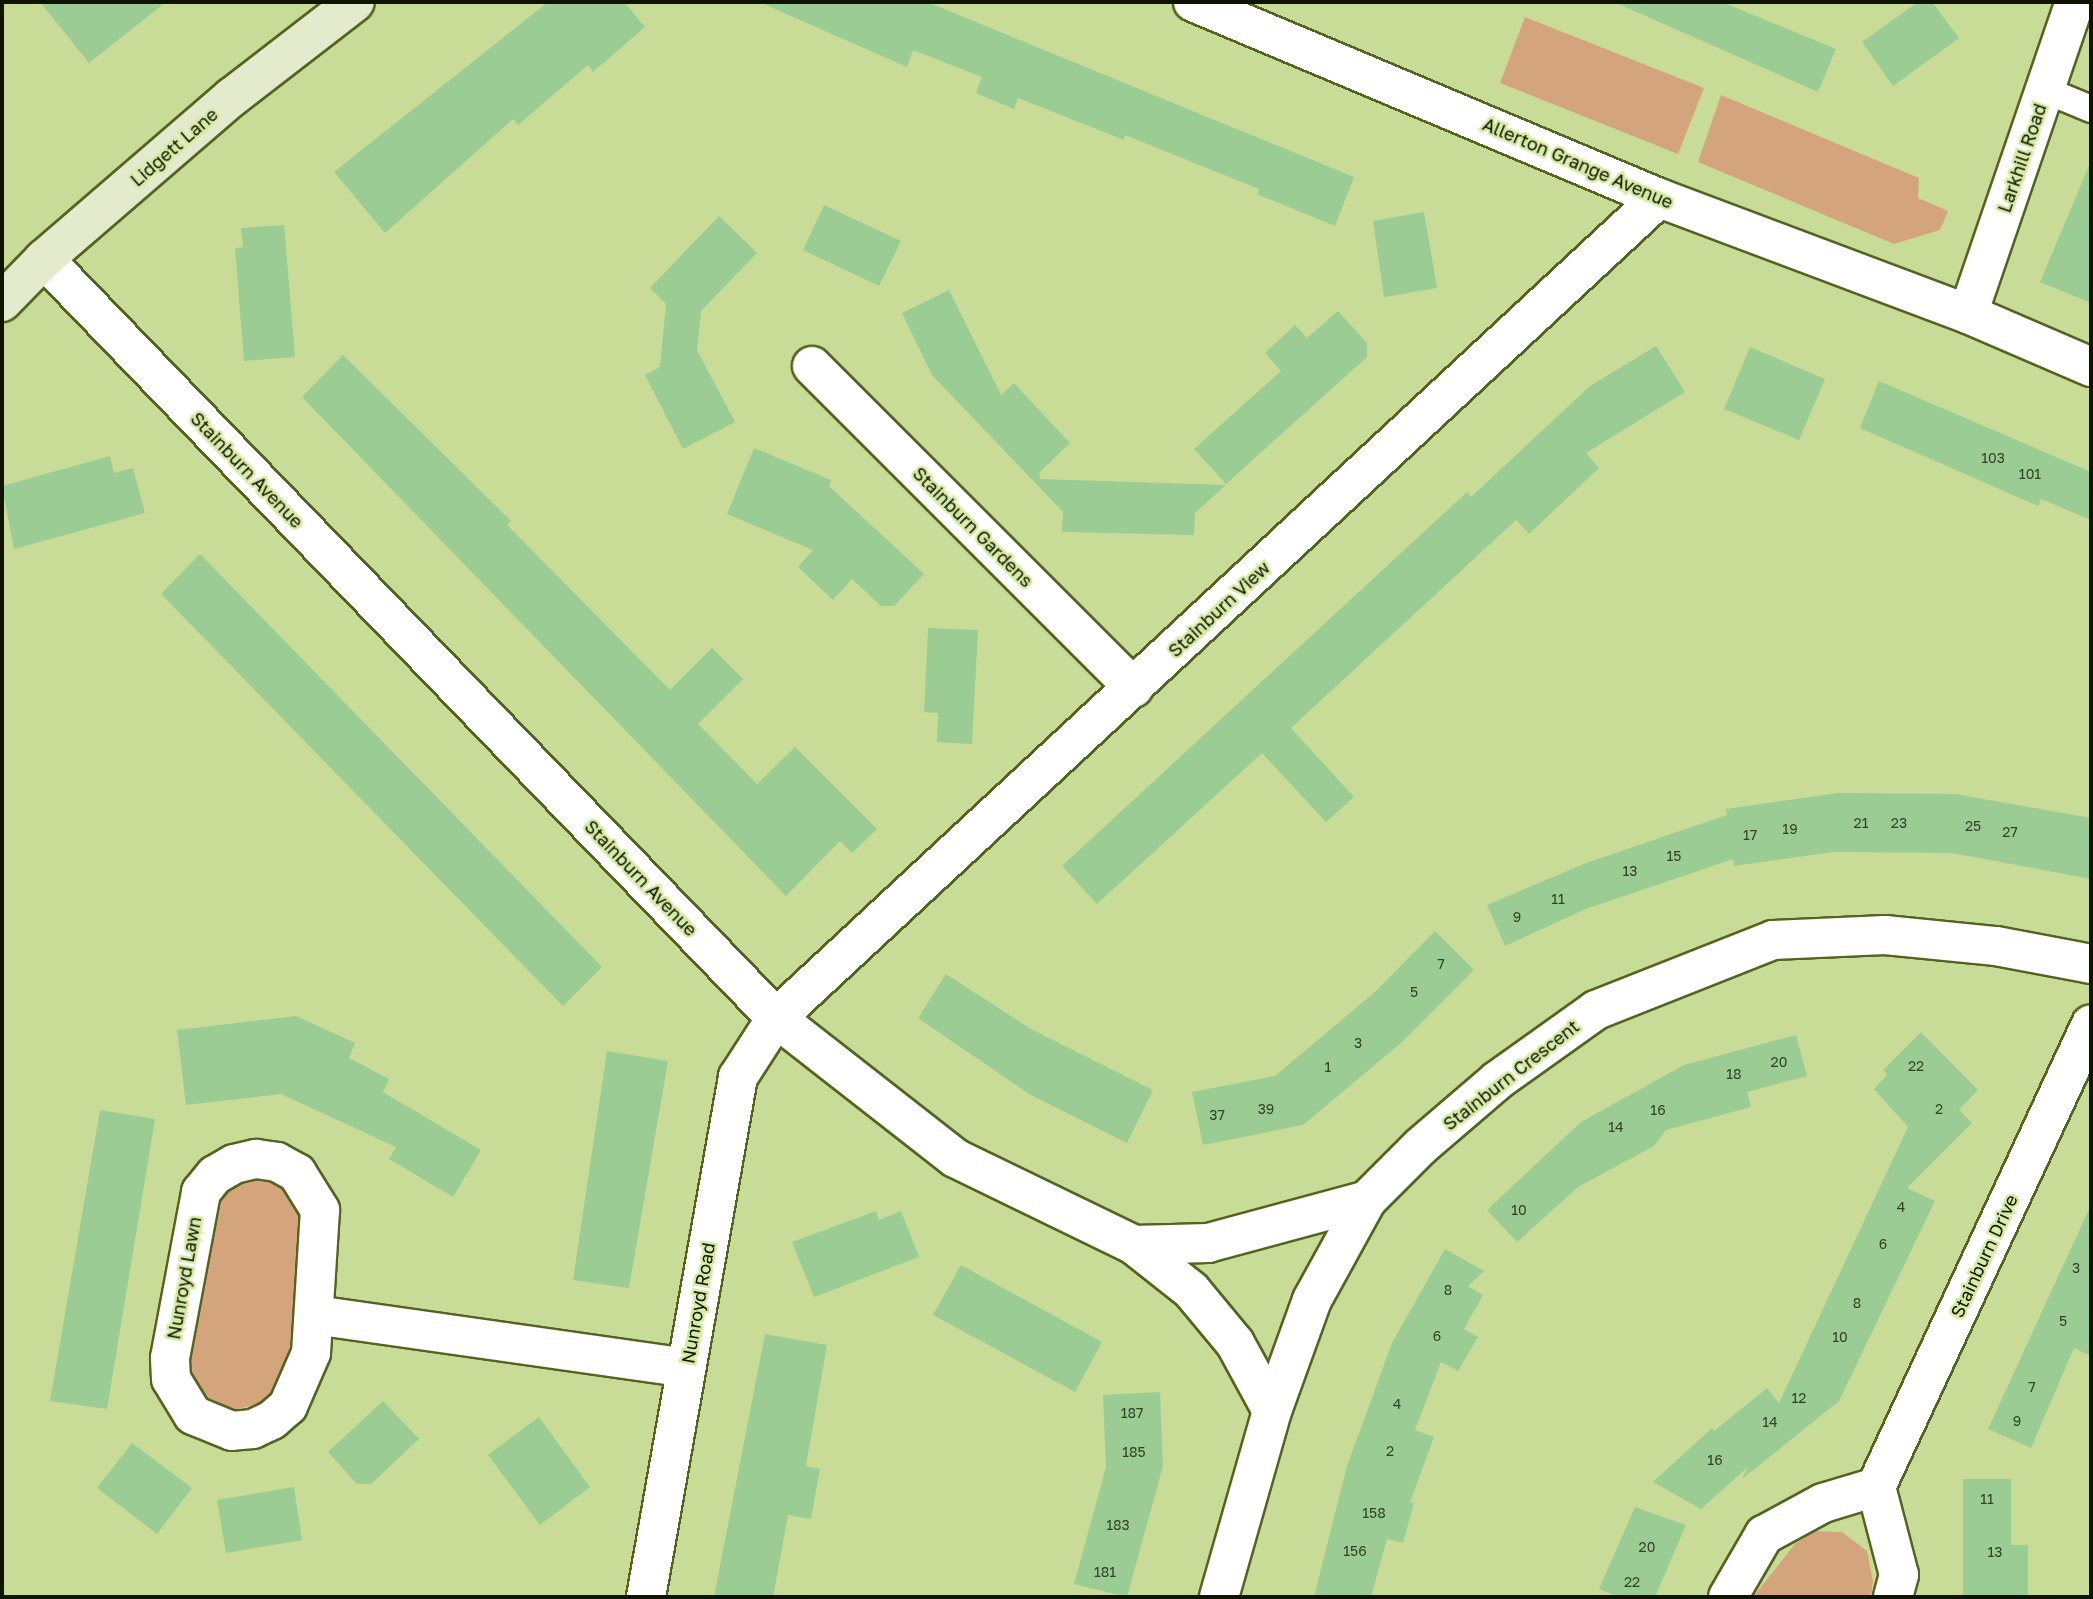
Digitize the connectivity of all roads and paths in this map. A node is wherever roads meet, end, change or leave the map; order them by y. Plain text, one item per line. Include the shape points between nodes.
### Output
1 (355, 2) edge
2 (1193, 2) edge
3 (2075, 2) edge
4 (2045, 90) junction
5 (2091, 109) edge
6 (1659, 198) junction
7 (44, 259) junction
8 (2, 302) edge
9 (1968, 314) junction
10 (812, 366) dead end
11 (2091, 366) edge
12 (1134, 688) junction
13 (2091, 964) edge
14 (776, 1018) junction
15 (2091, 1024) edge
16 (1367, 1200) junction
17 (1134, 1245) junction
18 (314, 1315) junction
19 (686, 1368) junction
20 (1272, 1411) junction
21 (1876, 1488) junction
22 (646, 1597) edge
23 (1219, 1597) edge
24 (1728, 1597) edge
25 (1893, 1597) edge

1 - 7 street, Lidgett Lane via 232,97
2 - 6 street, Allerton Grange Avenue
3 - 4 street, Larkhill Road
4 - 5 lane
4 - 9 street, Larkhill Road
6 - 9 street, Allerton Grange Avenue
6 - 12 street, Stainburn View
7 - 8 street, Lidgett Lane
7 - 14 street, Stainburn Avenue
9 - 11 street, Allerton Grange Avenue
10 - 12 street, Stainburn Gardens
12 - 14 street, Stainburn View
13 - 16 street, Stainburn Crescent via 1996,946 1885,934 1773,940 1595,1010 1498,1080
14 - 17 street, Stainburn Avenue via 955,1158
14 - 19 street, Nunroyd Road via 738,1077
15 - 21 street, Stainburn Drive
16 - 17 street, Stainburn Avenue via 1208,1243
16 - 20 street, Stainburn Crescent via 1312,1300
17 - 20 street via 1191,1290 1226,1332
18 - 18 street, Nunroyd Lawn via 311,1353 298,1387 272,1420 253,1429 221,1429 193,1415 179,1399 171,1379 170,1358 194,1213 201,1192 215,1175 256,1159 287,1168 312,1189 322,1232
18 - 19 street
19 - 22 street, Nunroyd Road
20 - 23 street, Stainburn Crescent
21 - 24 street via 1823,1503 1764,1535
21 - 25 street via 1899,1575

